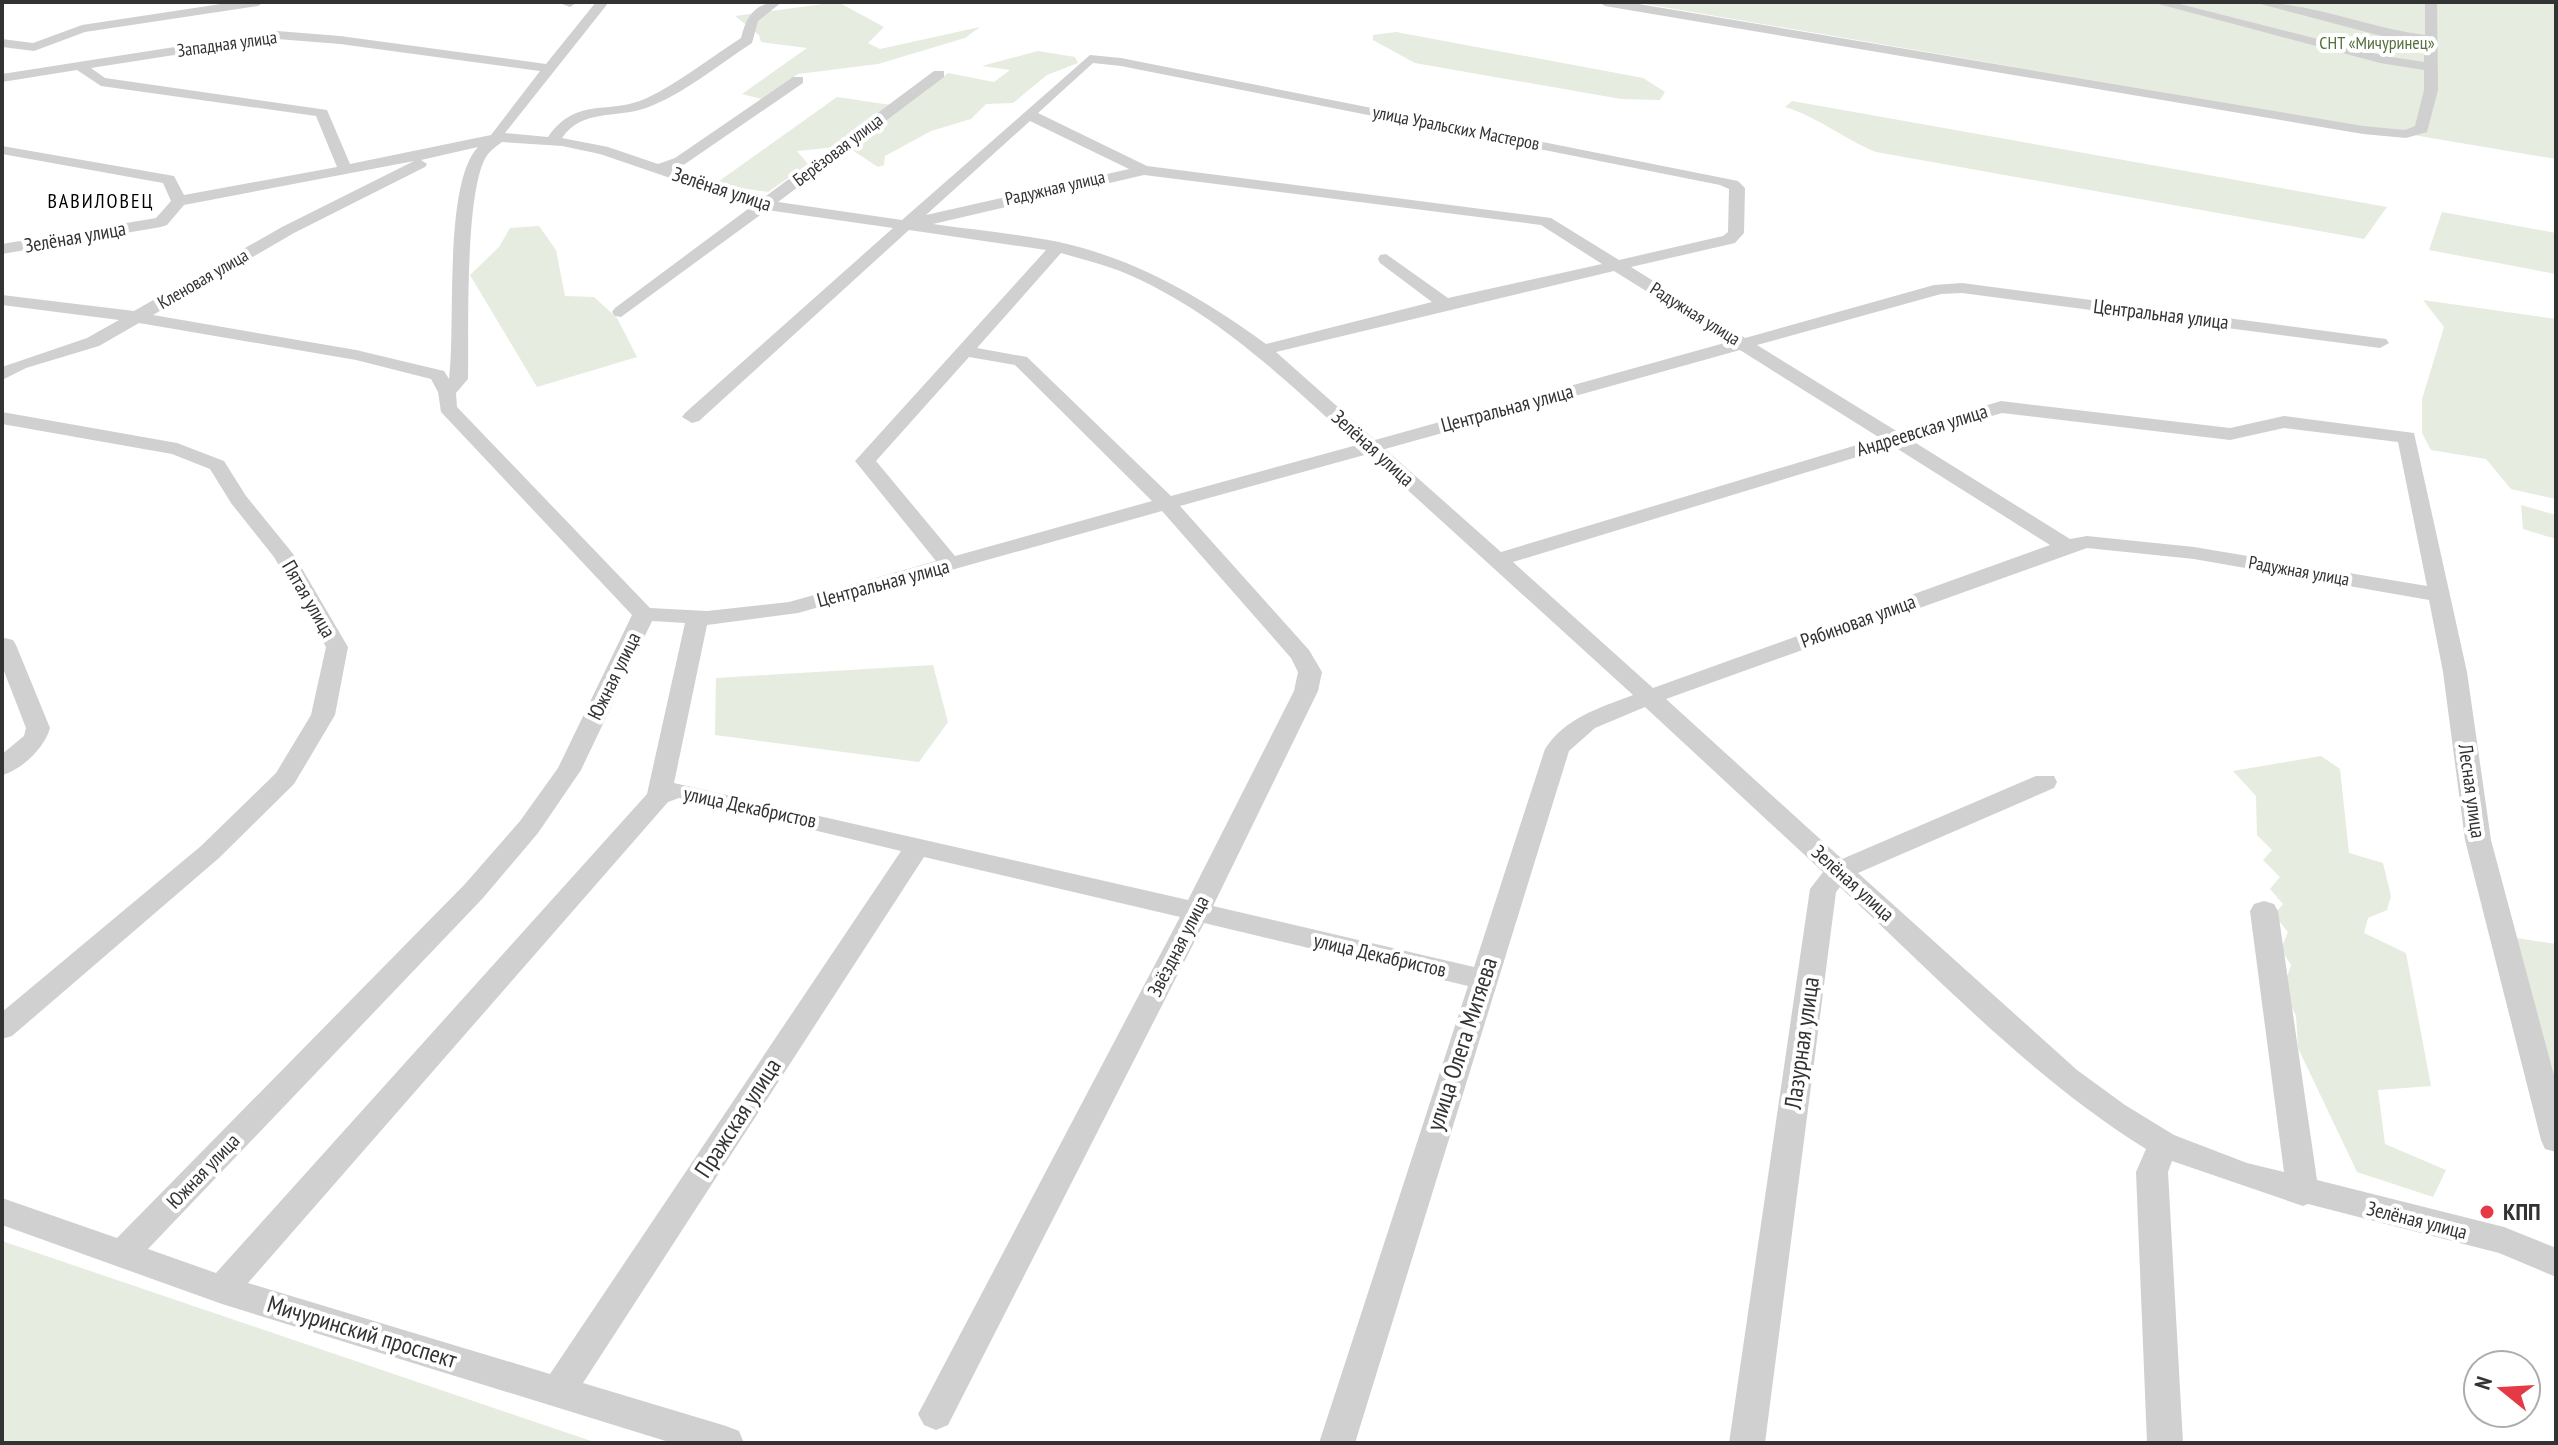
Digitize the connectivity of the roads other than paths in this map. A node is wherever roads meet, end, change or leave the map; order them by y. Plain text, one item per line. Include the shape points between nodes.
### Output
1 (563, 2) edge
2 (603, 2) edge
3 (776, 2) edge
4 (1605, 2) edge
5 (2157, 2) edge
6 (2259, 2) edge
7 (2431, 2) edge
8 (570, 3) edge
9 (255, 9) edge
10 (277, 35) junction
11 (2431, 40) junction
12 (2, 43) edge
13 (80, 66) junction
14 (2431, 67) junction
15 (547, 68) junction
16 (939, 74) dead end
17 (2, 78) edge
18 (798, 80) dead end
19 (1027, 116) junction
20 (499, 137) junction
21 (552, 141) junction
22 (475, 145) junction
23 (2, 150) edge
24 (345, 169) junction
25 (659, 169) junction
26 (1144, 170) junction
27 (179, 201) junction
28 (766, 205) junction
29 (911, 225) junction
30 (1058, 247) junction
31 (2, 249) edge
32 (1386, 259) dead end
33 (1617, 266) junction
34 (2, 300) edge
35 (1445, 304) junction
36 (621, 312) dead end
37 (137, 317) junction
38 (1744, 343) junction
39 (2380, 343) dead end
40 (1263, 350) junction
41 (965, 351) junction
42 (2, 374) edge
43 (447, 392) junction
44 (692, 417) dead end
45 (2, 418) edge
46 (2407, 437) joint
47 (1893, 439) junction
48 (1370, 446) junction
49 (1166, 503) junction
50 (2067, 546) junction
51 (1497, 560) junction
52 (951, 565) junction
53 (2439, 595) junction
54 (644, 614) junction
55 (697, 618) junction
56 (4, 646) edge
57 (1650, 697) junction
58 (2, 767) edge
59 (2045, 782) dead end
60 (659, 796) junction
61 (918, 846) junction
62 (1840, 870) junction
63 (2264, 911) dead end
64 (1196, 912) junction
65 (1483, 979) junction
66 (2, 1028) edge
67 (2556, 1140) edge
68 (2163, 1144) junction
69 (2303, 1193) junction
70 (2, 1211) edge
71 (121, 1256) junction
72 (2556, 1263) edge
73 (222, 1290) junction
74 (558, 1391) junction
75 (936, 1414) dead end
76 (726, 1443) edge
77 (1337, 1443) edge
78 (1747, 1443) edge
79 (2165, 1443) edge

1 - 8 street
2 - 15 street
3 - 21 street via 752,19 747,40 656,98 569,118
4 - 14 street via 2388,133 2422,129
5 - 14 street
6 - 11 street
7 - 11 street
9 - 10 street
9 - 12 street via 82,29 34,47
10 - 13 street, Западная улица
10 - 15 street, Западная улица
11 - 14 street
13 - 17 street, Западная улица
13 - 24 street via 101,82 322,113
15 - 20 street
16 - 28 street, Берёзовая улица
18 - 25 street via 680,161
19 - 26 street
19 - 29 street
19 - 33 street, улица Уральских Мастеров via 1090,59 1100,58 1707,177 1737,188 1736,233 1729,240
20 - 21 street, Зелёная улица
20 - 22 street, Зелёная улица
20 - 43 street via 481,152 470,178 461,257 459,379
21 - 25 street, Зелёная улица via 603,150
22 - 24 street, Зелёная улица
22 - 37 street, Кленовая улица via 384,181
23 - 27 street via 169,179
24 - 27 street, Зелёная улица
25 - 28 street, Зелёная улица
26 - 29 street, Радужная улица
26 - 33 street, Радужная улица via 1523,216 1555,225
27 - 31 street, Зелёная улица via 161,222
28 - 29 street, Зелёная улица
28 - 36 street, Берёзовая улица
29 - 30 street, Зелёная улица
29 - 44 street
30 - 40 street, Зелёная улица via 1155,281
30 - 41 street
32 - 35 street
33 - 35 street
33 - 38 street, Радужная улица
34 - 37 street
35 - 40 street
37 - 42 street via 93,342
37 - 43 street, Кленовая улица via 356,355 438,375
38 - 39 street, Центральная улица via 1940,289 1962,288
38 - 47 street, Радужная улица
38 - 48 street, Центральная улица
40 - 48 street, Зелёная улица
41 - 49 street via 1021,361
41 - 52 street via 865,461
43 - 54 street, Южная улица via 448,408
45 - 66 street, Пятая улица via 177,449 217,465 283,555 337,647 323,715 285,778 210,852
46 - 47 street, Андреевская улица via 2284,422 2230,434 2001,407
46 - 53 street, Лесная улица
47 - 50 street, Радужная улица
47 - 51 street, Андреевская улица
48 - 49 street, Центральная улица
48 - 51 street, Зелёная улица
49 - 52 street, Центральная улица
49 - 64 street, Звёздная улица via 1301,655 1310,672 1306,691
50 - 53 street, Радужная улица via 2087,542 2194,553
50 - 57 street, Рябиновая улица
51 - 57 street, Зелёная улица
52 - 55 street, Центральная улица via 790,608
53 - 67 street, Лесная улица via 2478,840
54 - 55 street, Центральная улица
54 - 71 street, Южная улица via 569,770 529,827 474,891
55 - 60 street
56 - 58 street via 38,728 35,739
57 - 62 street, Зелёная улица
57 - 65 street, улица Олега Митяева via 1583,724 1557,749
59 - 62 street
60 - 61 street, улица Декабристов via 678,790 700,793
60 - 73 street, улица Декабристов
61 - 64 street, улица Декабристов
61 - 74 street, Пражская улица
62 - 68 street, Зелёная улица via 2066,1078
62 - 78 street, Лазурная улица via 1823,889
63 - 69 street
64 - 65 street, улица Декабристов
64 - 75 street, Звёздная улица
65 - 77 street, улица Олега Митяева
68 - 69 street, Зелёная улица
68 - 79 street via 2152,1172
69 - 72 street, Зелёная улица via 2504,1241
70 - 71 street, Мичуринский проспект
71 - 73 street, Мичуринский проспект
73 - 74 street, Мичуринский проспект
74 - 76 street, Мичуринский проспект

